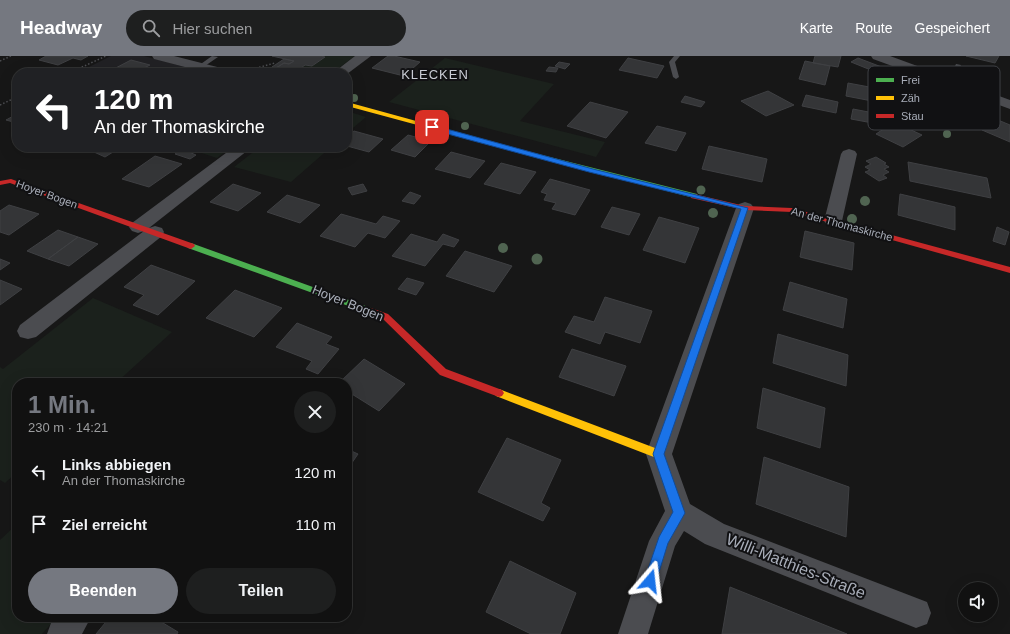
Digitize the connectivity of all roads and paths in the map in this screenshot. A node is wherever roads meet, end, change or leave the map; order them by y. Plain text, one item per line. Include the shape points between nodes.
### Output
1 (10, 56) edge
2 (106, 56) edge
3 (159, 56) edge
4 (364, 56) edge
5 (677, 56) edge
6 (878, 56) edge
7 (0, 61) edge
8 (275, 63) dead end
9 (207, 66) edge
10 (905, 66) edge
11 (80, 68) edge
12 (256, 68) edge
13 (347, 68) edge
14 (676, 77) dead end
15 (12, 99) edge
16 (1000, 101) edge
17 (0, 105) edge
18 (352, 105) edge
19 (1010, 105) edge
20 (238, 152) edge
21 (849, 154) dead end
22 (0, 183) edge
23 (745, 208) junction
24 (833, 221) junction
25 (147, 230) junction
26 (1010, 270) edge
27 (28, 331) dead end
28 (658, 454) junction
29 (679, 513) junction
30 (916, 613) dead end
31 (72, 622) edge
32 (62, 634) edge
33 (634, 634) edge

1 - 7 path
2 - 11 path
3 - 9 street
4 - 13 street
5 - 14 lane via 672,62
6 - 10 street
8 - 12 path
15 - 17 path
16 - 19 street
18 - 23 street, An der Thomaskirche via 591,171
20 - 25 street
21 - 24 street
22 - 25 street, Hoyer Bogen via 11,181
23 - 24 street, An der Thomaskirche via 792,210
23 - 28 street
24 - 26 street, An der Thomaskirche
25 - 27 street
25 - 28 street, Hoyer Bogen via 385,316 443,372
28 - 29 street
29 - 30 street, Willi-Matthies-Straße via 715,534
29 - 33 street via 663,541
31 - 32 street

